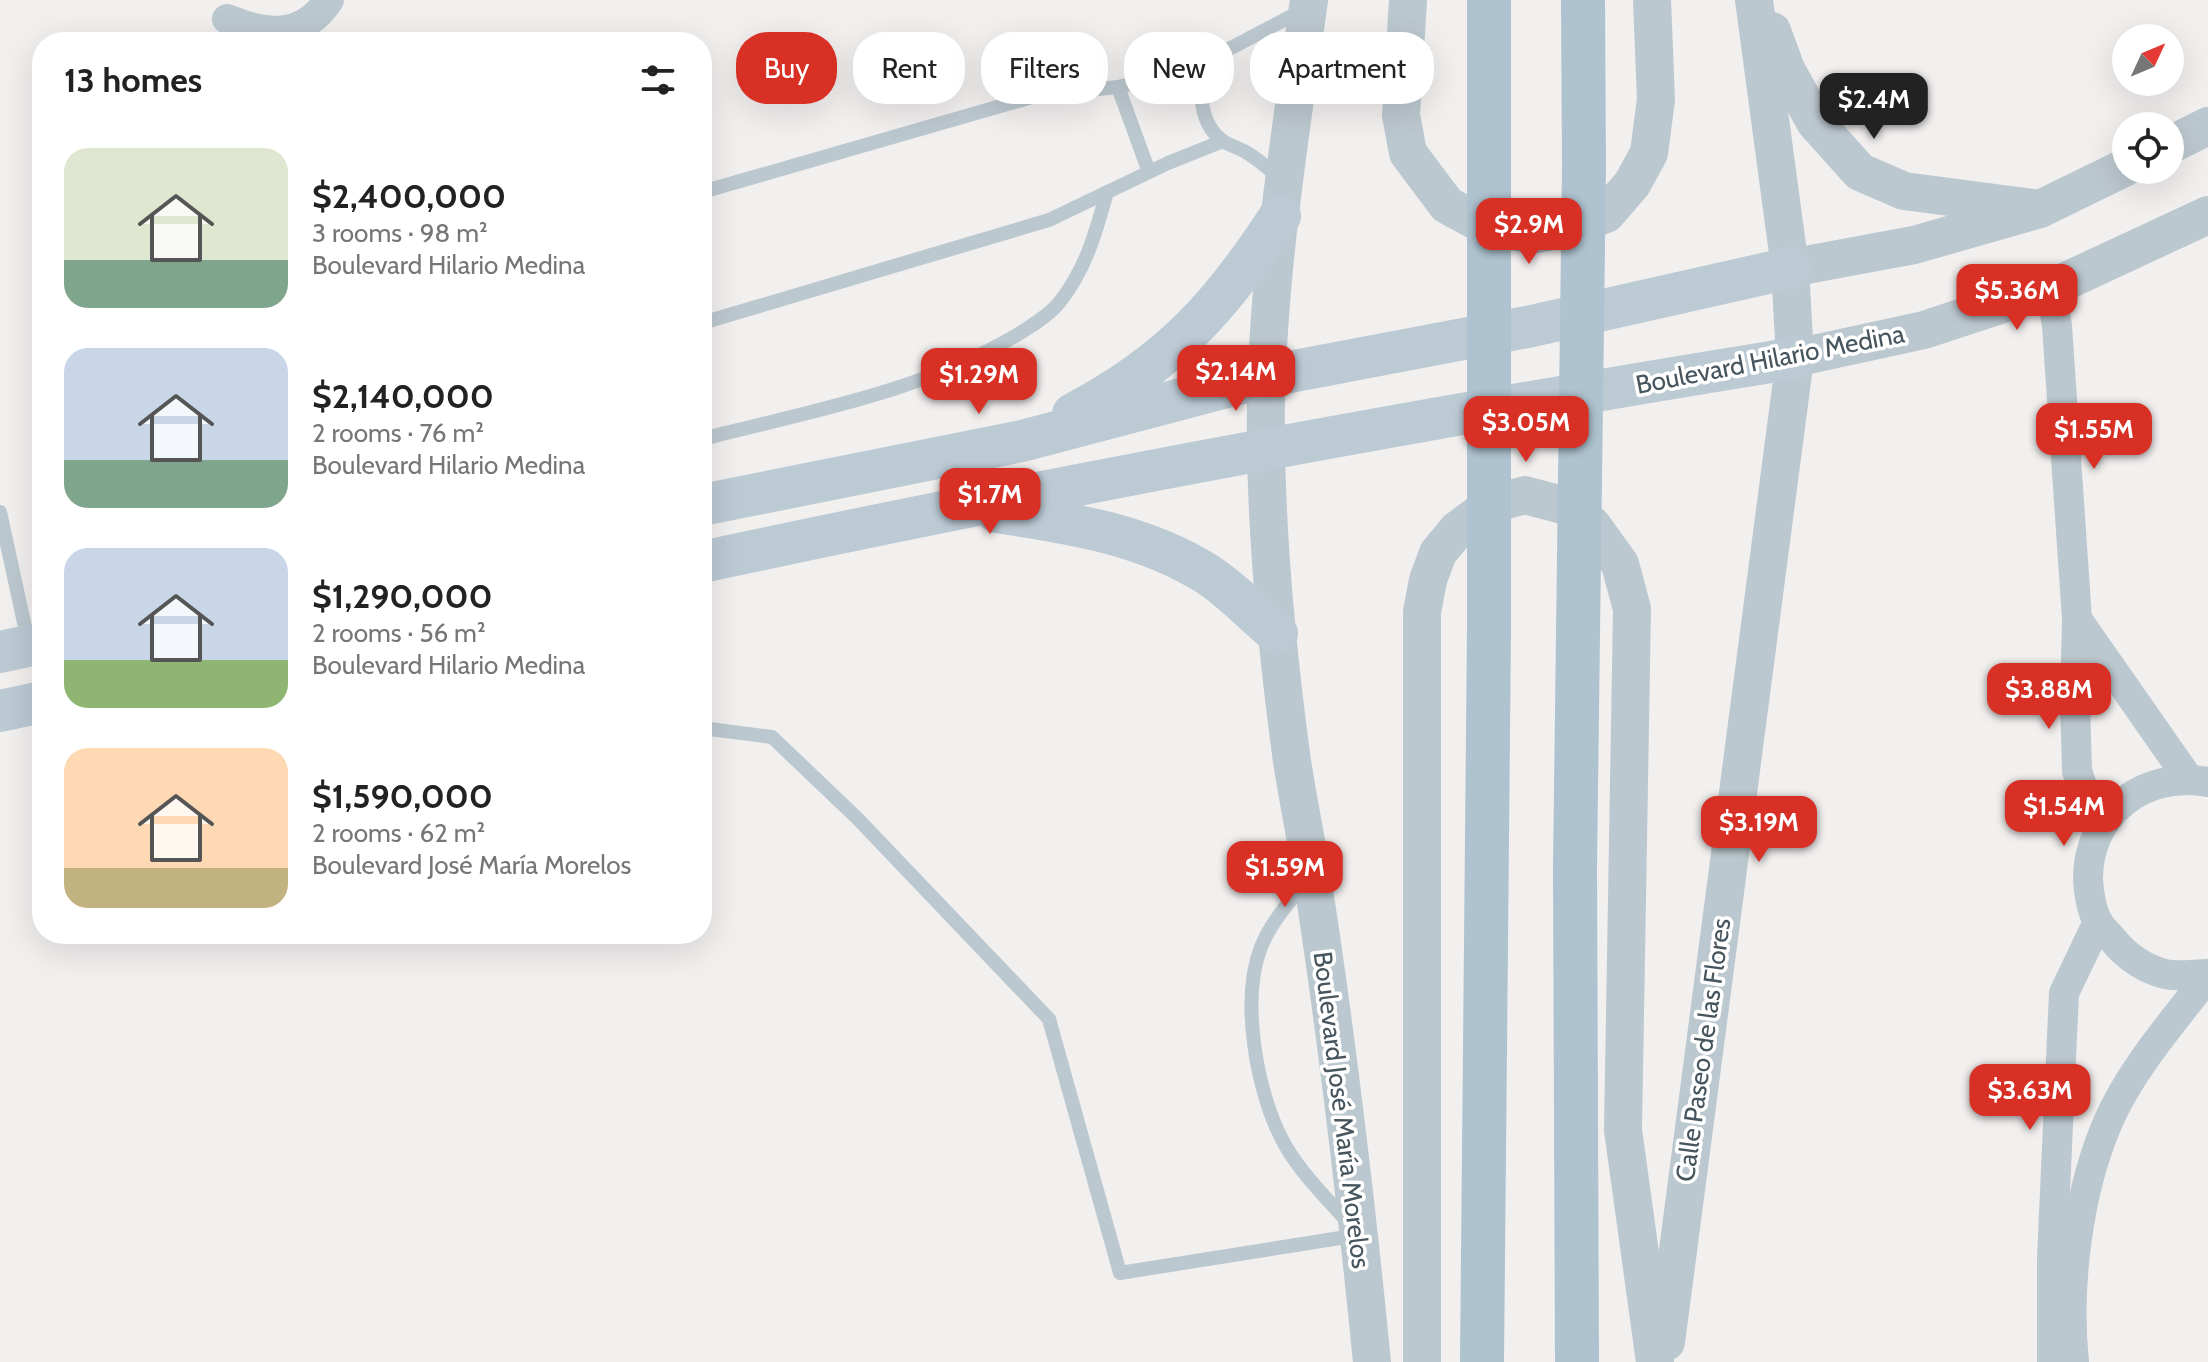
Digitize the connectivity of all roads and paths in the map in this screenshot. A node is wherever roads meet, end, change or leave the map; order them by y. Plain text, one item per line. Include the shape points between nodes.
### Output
1 (329, 0) edge
2 (1408, 0) edge
3 (1489, 0) edge
4 (1583, 0) edge
5 (1652, 0) edge
6 (1757, 0) edge
7 (1308, 4) edge
8 (226, 20) edge
9 (267, 32) edge
10 (280, 32) edge
11 (1234, 45) edge
12 (1124, 86) edge
13 (1118, 87) junction
14 (1202, 104) edge
15 (2208, 126) edge
16 (2184, 138) edge
17 (1223, 141) junction
18 (1149, 172) junction
19 (2112, 174) edge
20 (712, 189) edge
21 (1107, 192) junction
22 (1282, 198) junction
23 (2040, 209) junction
24 (2208, 215) edge
25 (1790, 268) junction
26 (2051, 288) junction
27 (712, 320) edge
28 (1795, 358) junction
29 (1268, 376) junction
30 (712, 436) edge
31 (1022, 441) junction
32 (1266, 451) junction
33 (712, 503) edge
34 (964, 508) junction
35 (0, 512) edge
36 (712, 560) edge
37 (2077, 619) junction
38 (1277, 633) junction
39 (24, 647) edge
40 (32, 704) edge
41 (0, 711) edge
42 (712, 729) edge
43 (2198, 780) edge
44 (2098, 832) junction
45 (1312, 875) junction
46 (2098, 922) junction
47 (2208, 975) edge
48 (1359, 1235) junction
49 (1372, 1362) edge
50 (1422, 1362) edge
51 (1482, 1362) edge
52 (1577, 1362) edge
53 (1655, 1362) edge
54 (1663, 1362) edge
55 (2052, 1362) edge
56 (2074, 1362) edge

1 - 10 street via 309,20
2 - 5 street via 1401,115 1408,153 1447,205 1482,224 1531,235 1606,214 1649,153 1656,99
3 - 51 main road, bridge
4 - 52 main road, bridge via 1575,868
6 - 23 street via 1815,122 1860,172 1904,191
6 - 25 street, Calle Paseo de las Flores
7 - 11 lane
7 - 22 street, Boulevard José María Morelos
8 - 9 street
12 - 13 lane
13 - 18 lane
13 - 20 lane via 1039,95
14 - 17 lane
15 - 16 street
17 - 18 lane
17 - 22 lane via 1251,155
18 - 21 lane
19 - 23 street
21 - 27 lane via 1020,229
21 - 30 lane via 1079,275 1056,306 1025,330 959,366 879,393
22 - 29 street, Boulevard José María Morelos
22 - 31 main road via 1244,271 1184,339 1096,402
23 - 25 street via 1914,245
24 - 26 street, Boulevard Hilario Medina
25 - 28 street, Calle Paseo de las Flores
25 - 29 main road via 1532,326
26 - 28 street, Boulevard Hilario Medina via 1924,330
26 - 37 street
28 - 32 main road, Boulevard Hilario Medina via 1527,401
28 - 54 street, Calle Paseo de las Flores
29 - 31 main road
29 - 32 street, Boulevard José María Morelos
31 - 33 main road
32 - 34 main road, Boulevard Hilario Medina
32 - 38 street, Boulevard José María Morelos
34 - 36 main road, Boulevard Hilario Medina
34 - 38 main road via 1111,532 1164,551 1209,576
35 - 39 lane
37 - 43 street
37 - 44 street via 2077,771
38 - 45 street, Boulevard José María Morelos
40 - 41 main road
42 - 48 lane via 772,737 1049,1019 1120,1273
43 - 44 street via 2152,784 2120,803
44 - 46 street via 2088,861 2089,892
45 - 48 street, Boulevard José María Morelos
45 - 48 lane via 1280,913 1261,947 1252,979 1254,1043 1266,1098 1285,1145
46 - 47 street via 2126,956 2166,974
46 - 55 street via 2064,993
47 - 56 street via 2132,1079 2109,1121 2089,1177 2074,1276
48 - 49 street, Boulevard José María Morelos
50 - 53 street via 1422,612 1438,553 1457,530 1492,504 1525,495 1566,506 1592,525 1620,564 1632,609 1623,1130

